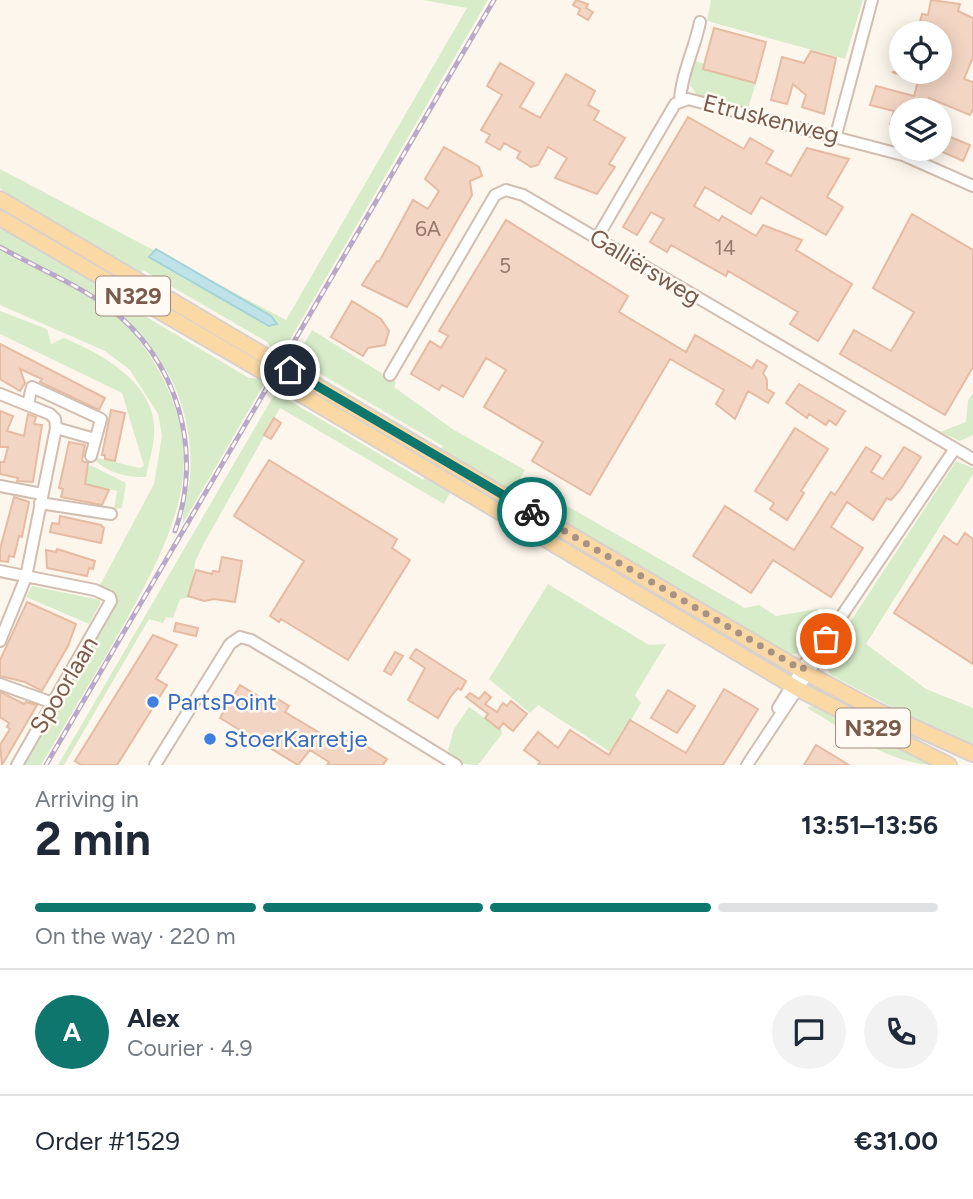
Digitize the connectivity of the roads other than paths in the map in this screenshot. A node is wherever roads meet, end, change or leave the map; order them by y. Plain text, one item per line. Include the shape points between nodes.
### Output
1 (872, 0) edge
2 (700, 22) dead end
3 (680, 101) junction
4 (836, 135) junction
5 (973, 186) edge
6 (0, 199) edge
7 (0, 218) edge
8 (597, 238) junction
9 (390, 375) dead end
10 (0, 394) edge
11 (28, 404) junction
12 (56, 428) junction
13 (95, 439) junction
14 (954, 450) junction
15 (91, 456) dead end
16 (972, 456) edge
17 (0, 486) edge
18 (41, 499) junction
19 (111, 514) dead end
20 (0, 571) edge
21 (26, 577) junction
22 (0, 641) edge
23 (805, 671) junction
24 (0, 684) edge
25 (795, 687) junction
26 (53, 703) junction
27 (973, 754) edge
28 (17, 765) edge
29 (155, 765) edge
30 (456, 765) edge
31 (747, 765) edge
32 (949, 765) edge

1 - 4 street
2 - 3 street
3 - 4 street, Etruskenweg via 695,100
3 - 8 street, Etruskenweg
4 - 5 street, Etruskenweg via 903,155
6 - 7 main road, N329 via 270,368
8 - 9 street, Galliërsweg via 523,195 506,190 495,195
8 - 14 street, Galliërsweg
10 - 11 street
11 - 12 street via 50,414
11 - 13 street via 32,387 92,414 101,419
12 - 13 street
12 - 18 street
13 - 15 street
14 - 16 street, Galliërsweg
14 - 23 street
17 - 18 street
18 - 19 street
18 - 21 street
20 - 21 street
21 - 22 street
21 - 26 street, Spoorlaan via 110,597 111,606
23 - 25 street
23 - 25 main road, N329 via 286,377
23 - 27 main road, N329 via 876,710
24 - 26 street
25 - 31 street
25 - 32 main road, N329
26 - 28 street, Spoorlaan
29 - 30 street via 230,644 240,637

